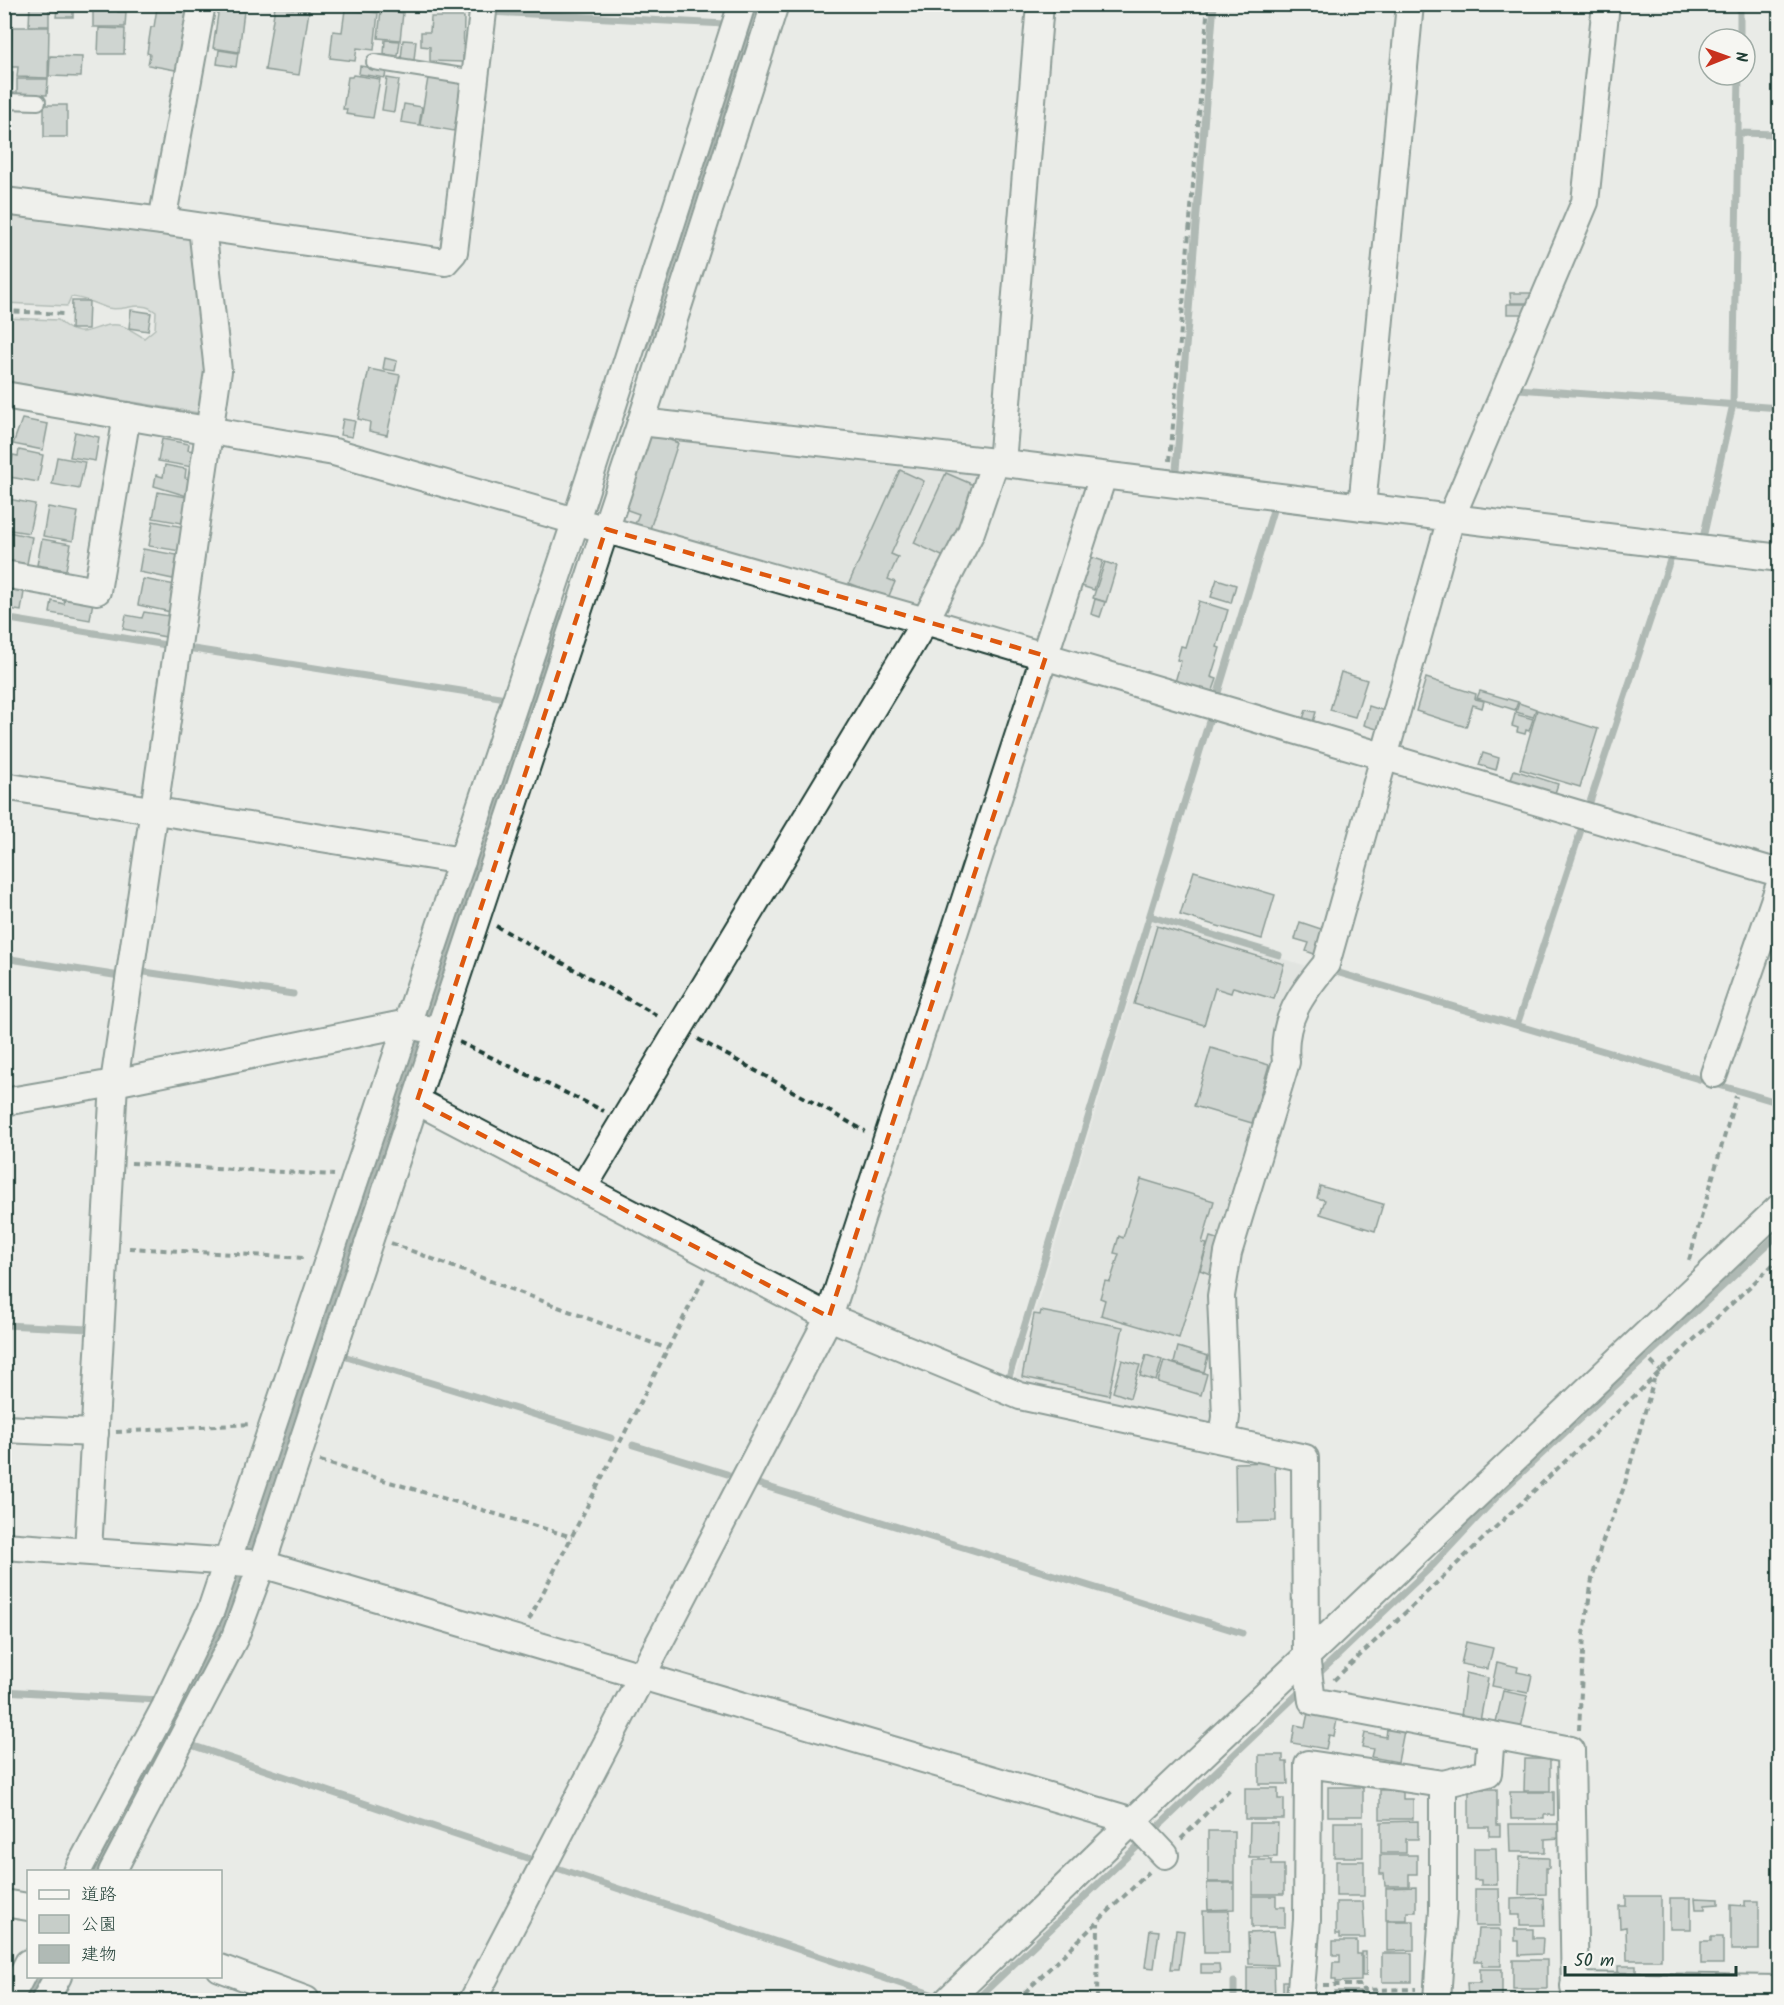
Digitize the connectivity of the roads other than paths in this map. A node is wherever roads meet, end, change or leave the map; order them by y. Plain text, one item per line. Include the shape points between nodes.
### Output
1 (202, 4) edge
2 (483, 4) edge
3 (742, 4) edge
4 (775, 4) edge
5 (1040, 4) edge
6 (1410, 4) edge
7 (1606, 4) edge
8 (374, 63) dead end
9 (475, 78) junction
10 (4, 101) edge
11 (38, 102) dead end
12 (4, 201) edge
13 (162, 220) junction
14 (202, 227) junction
15 (4, 395) edge
16 (127, 416) junction
17 (641, 422) junction
18 (208, 430) junction
19 (999, 463) junction
20 (1103, 476) junction
21 (1362, 507) junction
22 (1451, 518) junction
23 (591, 524) junction
24 (1779, 558) edge
25 (4, 574) edge
26 (926, 621) junction
27 (1046, 656) junction
28 (1383, 757) junction
29 (4, 786) edge
30 (153, 809) junction
31 (462, 861) junction
32 (1779, 868) edge
33 (1779, 884) edge
34 (427, 1030) junction
35 (1714, 1074) dead end
36 (114, 1083) junction
37 (417, 1101) junction
38 (4, 1102) edge
39 (583, 1188) junction
40 (1779, 1207) edge
41 (829, 1317) junction
42 (4, 1429) edge
43 (95, 1433) junction
44 (1223, 1438) junction
45 (4, 1546) edge
46 (88, 1551) junction
47 (244, 1562) junction
48 (1307, 1660) junction
49 (642, 1676) junction
50 (1491, 1735) junction
51 (1443, 1784) junction
52 (1136, 1824) junction
53 (1163, 1853) road end
54 (78, 1870) edge
55 (113, 1870) edge
56 (4, 1903) edge
57 (27, 1907) edge
58 (27, 1965) edge
59 (222, 1969) edge
60 (57, 1978) edge
61 (1779, 1989) edge
62 (1301, 1993) edge
63 (1575, 1994) edge
64 (1438, 1995) edge
65 (1745, 1995) edge
66 (9, 2001) edge
67 (45, 2001) edge
68 (306, 2001) edge
69 (473, 2001) edge
70 (948, 2001) edge

1 - 13 street
2 - 9 street
3 - 23 street
4 - 17 street
5 - 19 street
6 - 21 street
7 - 22 street via 1585,202
8 - 9 lane
9 - 14 street via 454,252 445,262
10 - 11 lane
12 - 13 street
13 - 14 street
14 - 18 street via 218,371
15 - 16 street
16 - 18 street
16 - 25 street via 97,591
17 - 19 street
17 - 23 street
18 - 23 street via 334,452
18 - 30 street
19 - 20 street
19 - 26 street via 971,532
20 - 21 street
20 - 27 street
21 - 22 street
22 - 24 street
22 - 28 street
23 - 26 street
23 - 31 street
23 - 34 street
26 - 27 street
26 - 39 street
27 - 28 street
27 - 41 street
28 - 32 street via 1772,871
28 - 44 street via 1326,964 1300,994 1283,1042 1286,1062 1228,1253 1221,1296 1226,1417
29 - 30 street
30 - 31 street
30 - 36 street
31 - 34 street
33 - 35 street
34 - 36 street
34 - 37 street
34 - 47 street via 357,1176 328,1260 274,1422
36 - 38 street
36 - 43 street
37 - 39 street
37 - 47 street via 298,1455
39 - 41 street
40 - 48 street
41 - 44 street via 1020,1396
41 - 49 street
42 - 43 street
43 - 46 street
44 - 48 street via 1305,1458
45 - 46 street
46 - 47 street
47 - 49 street
47 - 54 street via 211,1610 165,1707
47 - 55 street via 234,1638
48 - 50 street via 1312,1701
48 - 52 street
49 - 52 street
49 - 69 street
50 - 51 street via 1488,1773
50 - 63 street via 1571,1750
51 - 62 street via 1308,1764 1307,1920
51 - 64 street via 1443,1911
52 - 53 street
52 - 70 street
56 - 57 street
58 - 66 street
59 - 68 street
60 - 67 street
61 - 65 street
63 - 65 street

